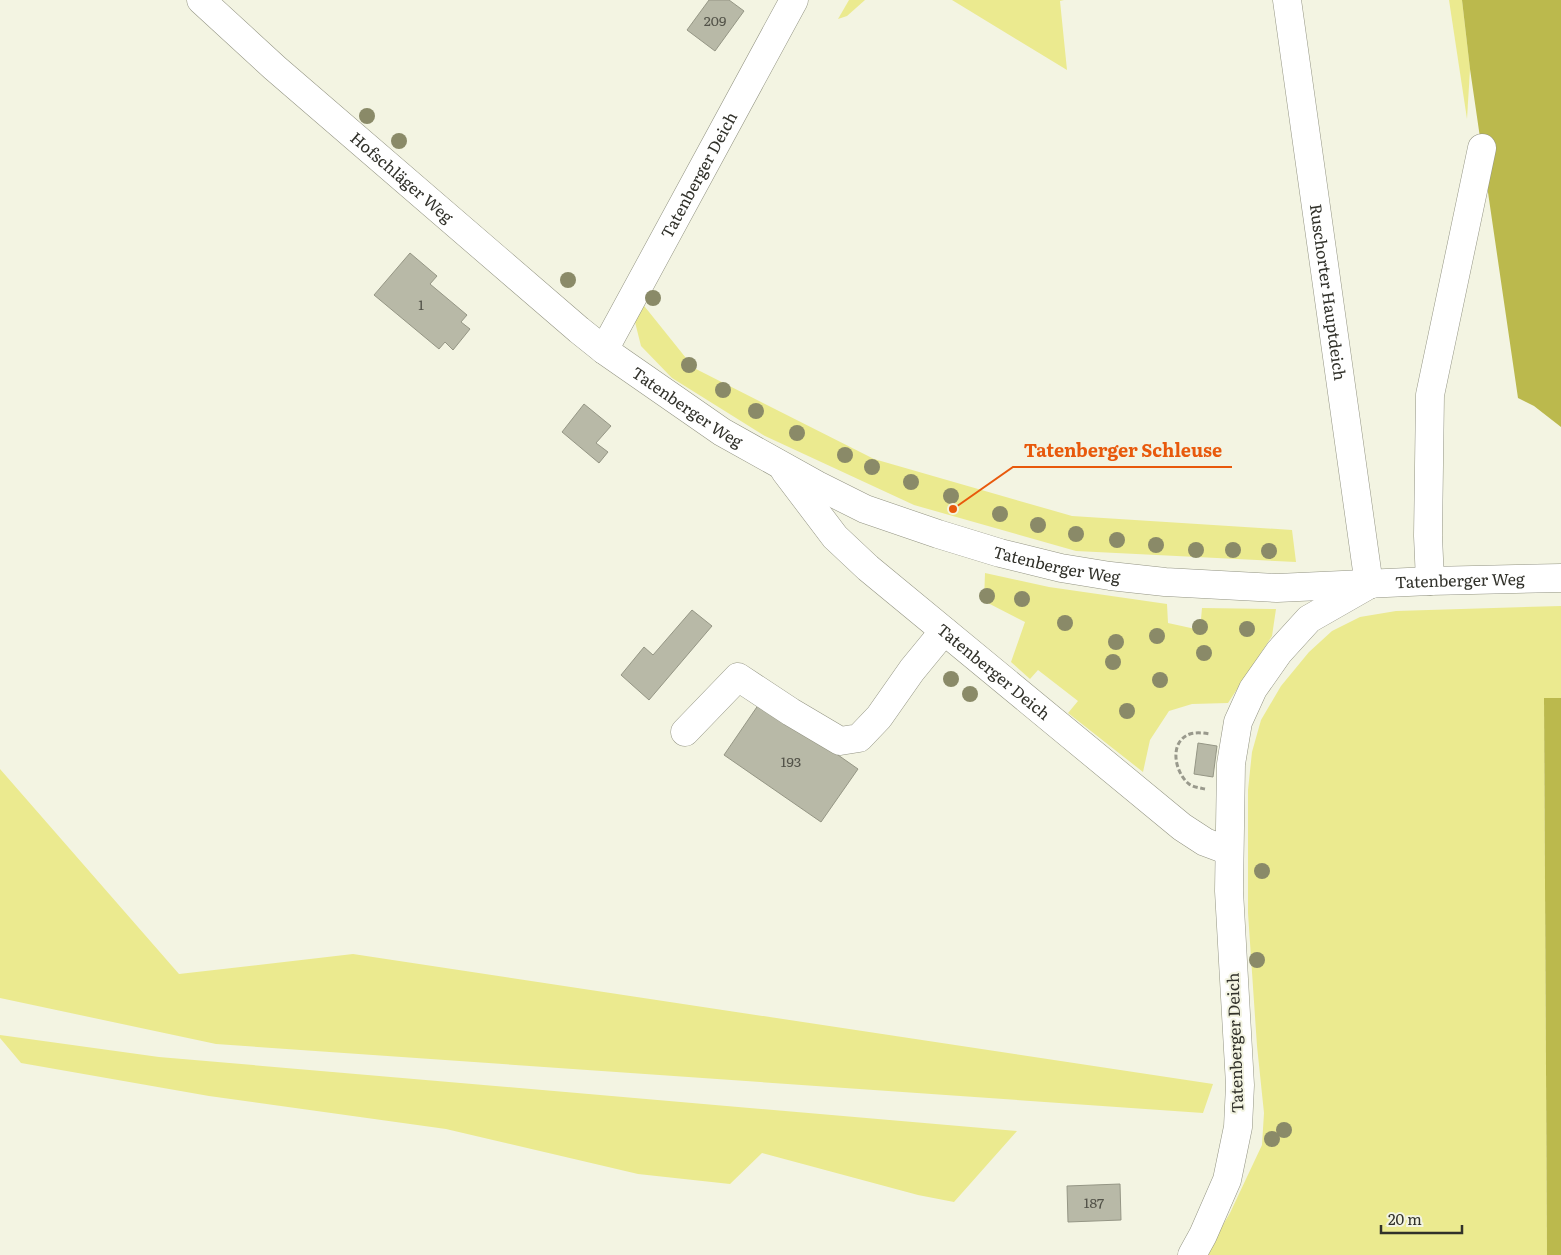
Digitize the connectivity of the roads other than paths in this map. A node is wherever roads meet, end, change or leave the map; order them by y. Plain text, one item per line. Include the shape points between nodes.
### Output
1 (202, 0) edge
2 (794, 0) edge
3 (1287, 0) edge
4 (1482, 148) dead end
5 (604, 350) junction
6 (780, 465) junction
7 (1561, 578) edge
8 (1430, 581) junction
9 (1368, 585) junction
10 (944, 631) junction
11 (685, 732) dead end
12 (1229, 851) junction
13 (1192, 1255) edge

1 - 5 street, Hofschläger Weg via 282,74
2 - 5 street, Tatenberger Deich
3 - 9 street, Ruschorter Hauptdeich
4 - 8 street via 1430,394
5 - 6 street, Tatenberger Weg via 722,432
6 - 9 street, Tatenberger Weg via 865,509 1000,553 1061,568 1165,582 1232,586
6 - 10 street, Tatenberger Deich via 836,537
7 - 8 street, Tatenberger Weg
8 - 9 street, Tatenberger Weg
9 - 12 street, Tatenberger Deich via 1309,619 1279,652 1253,689 1238,722 1230,764
10 - 11 street via 879,717 859,738 840,740 738,677
10 - 12 street, Tatenberger Deich via 1182,827 1205,842
12 - 13 street, Tatenberger Deich via 1240,1085 1238,1127 1227,1180

